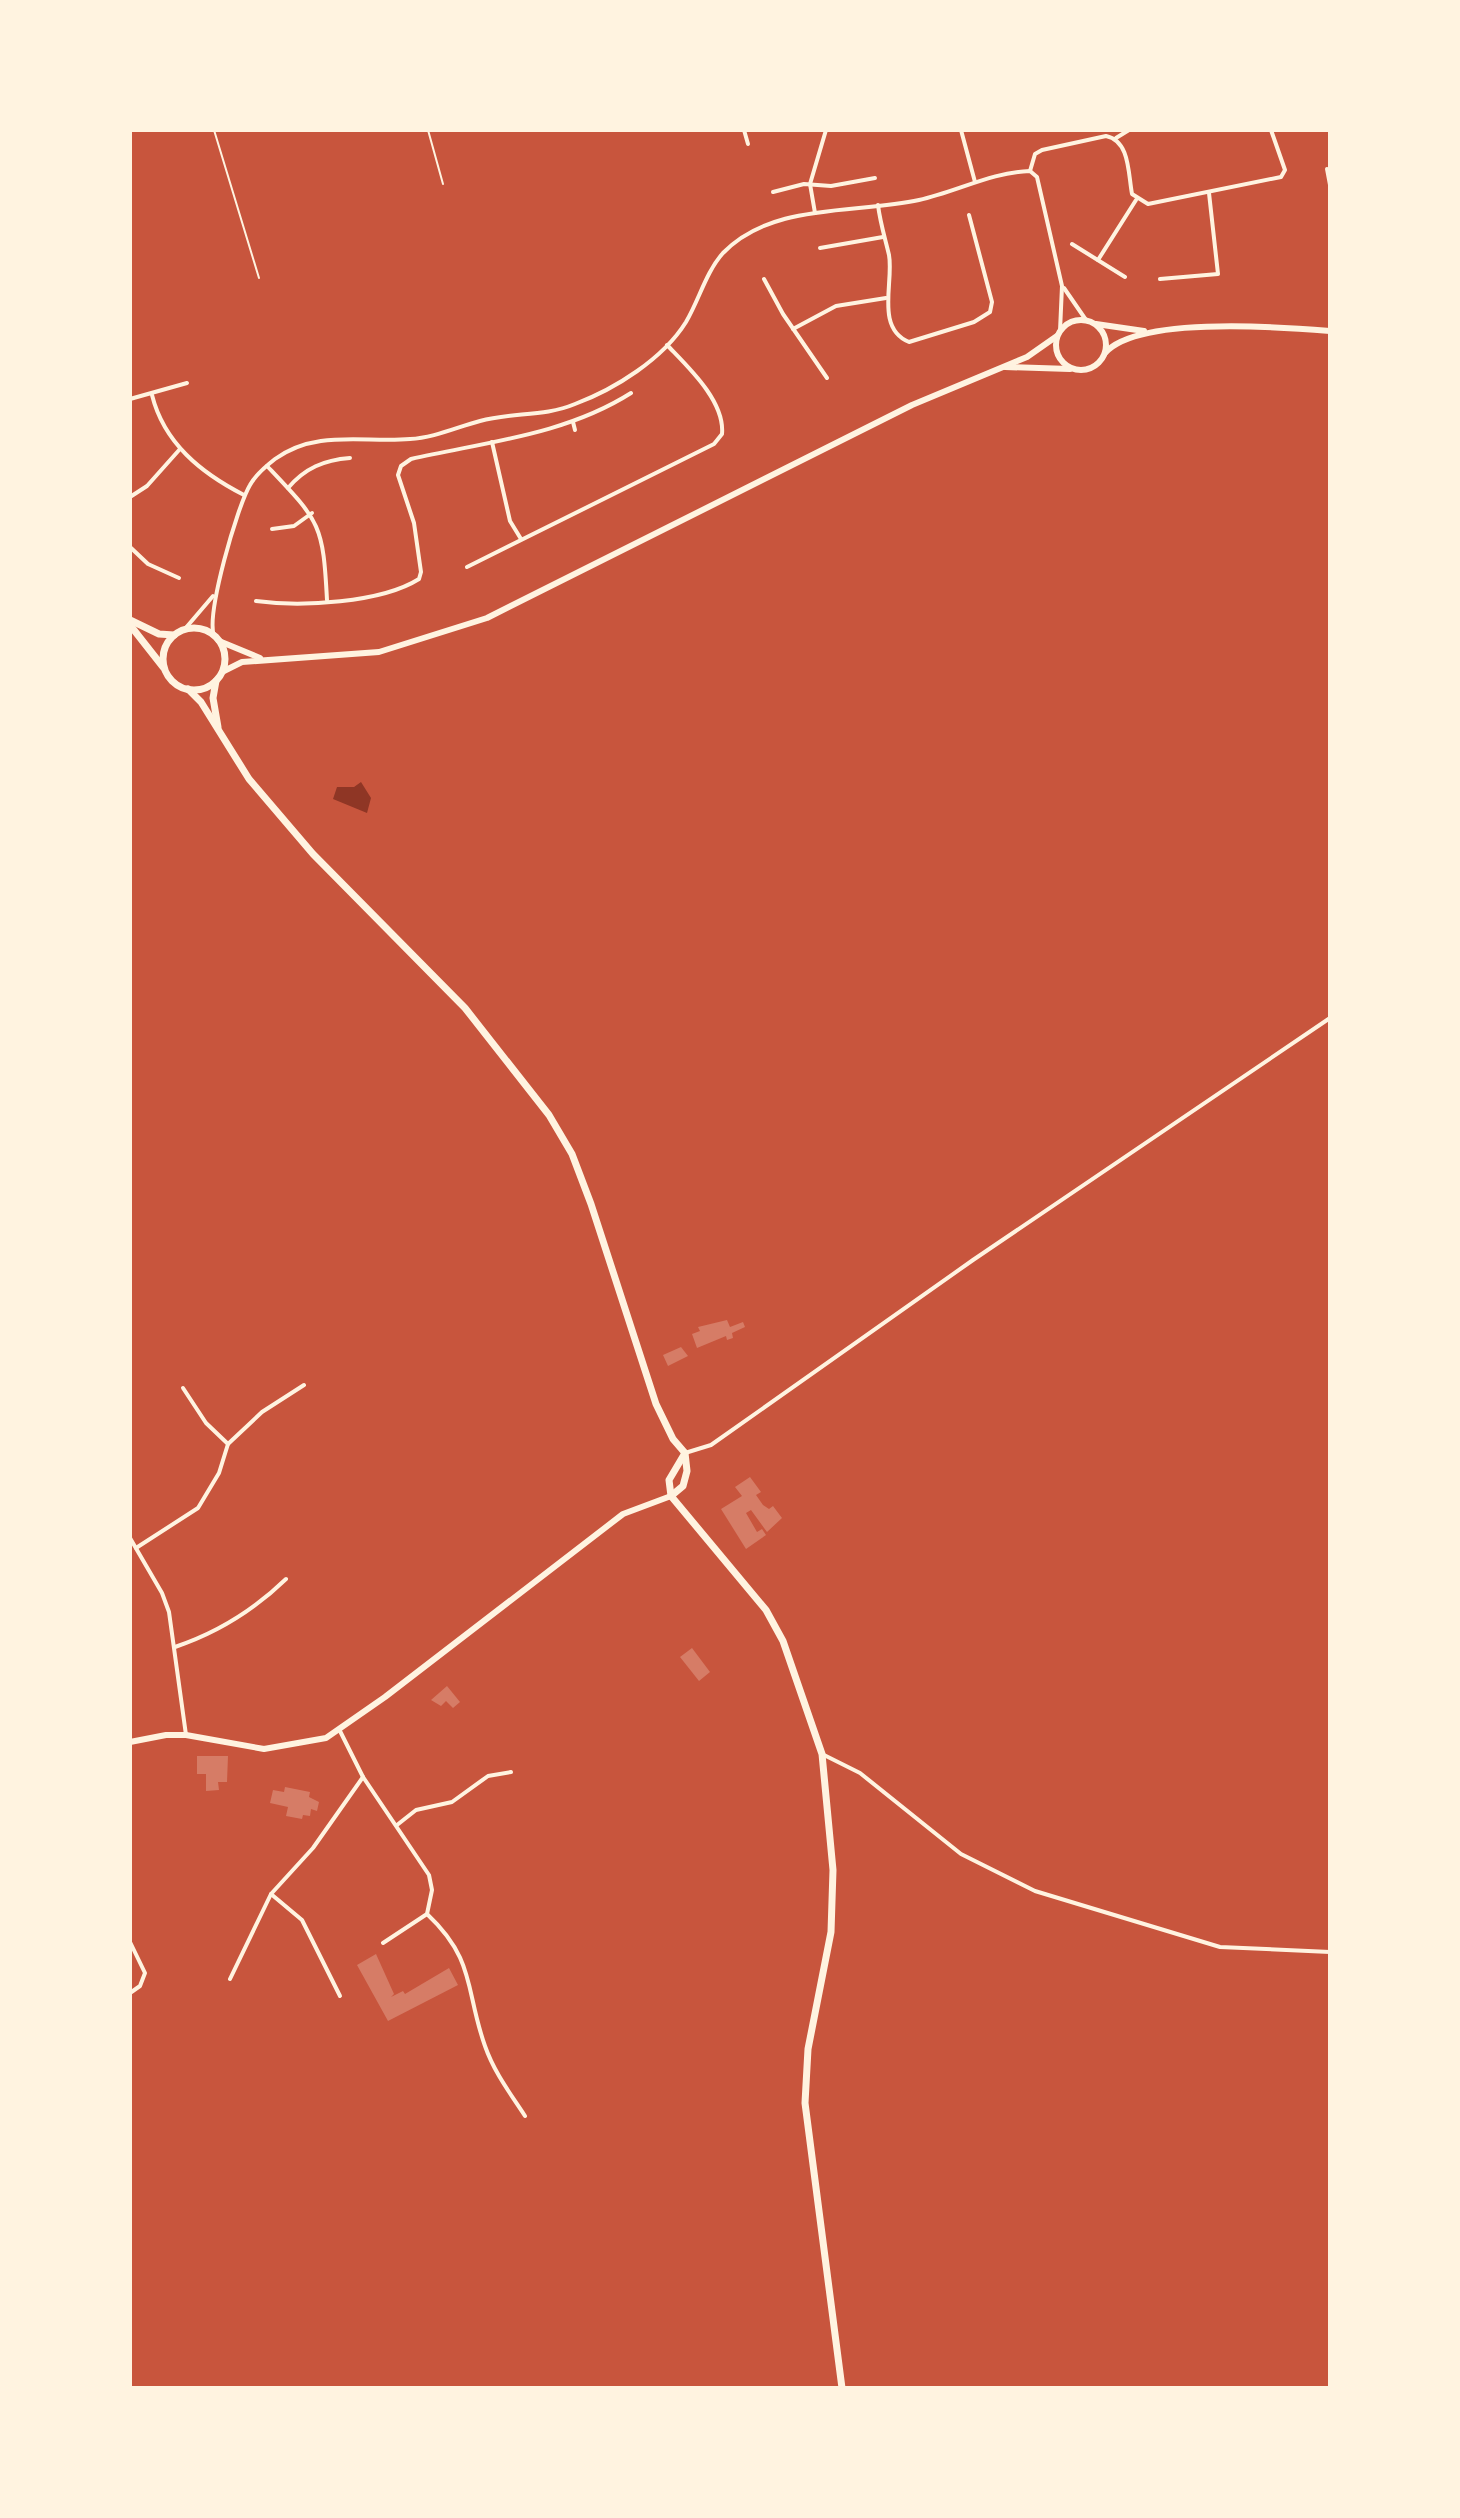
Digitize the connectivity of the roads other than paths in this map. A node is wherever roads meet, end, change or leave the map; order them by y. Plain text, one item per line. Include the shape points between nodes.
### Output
1 (214, 130) edge
2 (428, 130) edge
3 (744, 130) edge
4 (826, 130) edge
5 (961, 130) edge
6 (1129, 130) edge
7 (1271, 130) edge
8 (1116, 138) junction
9 (748, 144) dead end
10 (1327, 169) dead end
11 (1030, 171) junction
12 (875, 178) dead end
13 (975, 182) junction
14 (443, 184) dead end
15 (810, 184) junction
16 (1330, 185) edge
17 (773, 192) dead end
18 (1209, 193) junction
19 (1136, 200) junction
20 (878, 205) junction
21 (815, 213) junction
22 (969, 215) dead end
23 (883, 237) junction
24 (1072, 244) dead end
25 (820, 248) dead end
26 (1098, 260) junction
27 (1125, 277) dead end
28 (259, 278) dead end
29 (764, 279) dead end
30 (1160, 279) dead end
31 (1062, 286) junction
32 (886, 298) junction
33 (1086, 320) junction
34 (1094, 323) junction
35 (793, 329) junction
36 (1156, 331) junction
37 (1330, 331) edge
38 (1058, 333) junction
39 (667, 345) junction
40 (1105, 353) junction
41 (1001, 368) junction
42 (1075, 370) junction
43 (827, 378) dead end
44 (187, 383) dead end
45 (631, 393) dead end
46 (152, 395) junction
47 (130, 399) edge
48 (573, 422) junction
49 (575, 430) dead end
50 (492, 442) junction
51 (180, 449) junction
52 (350, 458) dead end
53 (267, 466) junction
54 (288, 488) junction
55 (244, 495) junction
56 (130, 497) edge
57 (312, 513) junction
58 (272, 529) dead end
59 (522, 540) junction
60 (130, 547) edge
61 (467, 567) dead end
62 (179, 578) dead end
63 (217, 591) junction
64 (327, 600) junction
65 (256, 601) dead end
66 (130, 623) edge
67 (184, 630) junction
68 (174, 635) junction
69 (216, 638) junction
70 (263, 659) junction
71 (165, 669) junction
72 (222, 672) junction
73 (216, 681) junction
74 (188, 689) junction
75 (219, 733) junction
76 (1330, 1018) edge
77 (304, 1385) dead end
78 (183, 1388) dead end
79 (228, 1444) junction
80 (685, 1453) junction
81 (671, 1496) junction
82 (130, 1538) edge
83 (136, 1548) junction
84 (286, 1579) dead end
85 (175, 1647) junction
86 (340, 1731) junction
87 (186, 1735) junction
88 (130, 1742) edge
89 (822, 1754) junction
90 (511, 1772) dead end
91 (363, 1777) junction
92 (397, 1825) junction
93 (271, 1894) junction
94 (427, 1914) junction
95 (130, 1942) edge
96 (383, 1943) dead end
97 (1330, 1952) edge
98 (230, 1979) dead end
99 (130, 1993) edge
100 (340, 1996) dead end
101 (525, 2116) dead end
102 (842, 2388) edge

1 - 28 lane
2 - 14 lane
3 - 9 street
4 - 15 street
5 - 13 street
6 - 8 street
7 - 18 street via 1285,170 1281,177
8 - 11 street via 1042,150 1035,154
8 - 19 street via 1124,147
10 - 16 street
11 - 13 street
11 - 31 street via 1037,177
12 - 15 street
13 - 20 street via 918,200
15 - 17 street
15 - 21 street
18 - 19 street via 1148,204
18 - 30 street via 1218,274
19 - 26 street
20 - 21 street
20 - 23 street
21 - 39 street via 757,229 734,243 721,255 685,323
22 - 32 street via 992,302 985,317 909,342 895,332
23 - 25 street
23 - 32 street via 889,256
24 - 26 street
26 - 27 street
29 - 35 street
31 - 33 street
31 - 38 street
32 - 35 street via 836,306
33 - 34 main road
33 - 38 main road via 1076,320
34 - 36 main road
34 - 40 main road via 1106,339
35 - 43 street
36 - 37 main road
36 - 40 main road via 1124,340
38 - 41 main road via 1037,351
38 - 42 main road via 1058,357
39 - 53 street via 606,388 551,412 482,420 412,439 311,441
39 - 59 street via 711,399 722,434 714,444
40 - 42 main road via 1091,369
41 - 42 main road
41 - 70 main road via 900,411 487,618 379,652
44 - 46 street
45 - 48 street
46 - 47 street
46 - 51 street via 158,421
48 - 49 street
48 - 50 street
50 - 59 street via 510,521
50 - 64 street via 411,459 401,466 398,475 414,523 419,579 379,594
51 - 55 street
51 - 56 street
52 - 54 street via 312,467
53 - 54 street
53 - 55 street
54 - 57 street
55 - 63 street
57 - 58 street via 294,526
57 - 64 street via 321,534
59 - 61 street
60 - 62 street via 148,564
63 - 67 street
63 - 69 street via 211,623
64 - 65 street
66 - 68 main road
66 - 71 main road
67 - 68 main road
67 - 69 main road via 195,628
68 - 71 main road via 164,651
69 - 70 main road
69 - 72 main road via 225,656
70 - 72 main road
71 - 74 main road
72 - 73 main road
73 - 74 main road
73 - 75 main road
74 - 75 main road
75 - 80 main road via 249,779 313,854 465,1008 549,1115 572,1154 656,1404
76 - 80 street via 711,1445
77 - 79 street via 262,1412
78 - 79 street
79 - 83 street via 219,1473 198,1508
80 - 81 main road via 669,1480
80 - 81 main road via 683,1486
81 - 86 main road via 617,1518
81 - 89 main road via 766,1610 794,1668
82 - 83 street
83 - 85 street via 162,1593
84 - 85 street via 246,1613
85 - 87 street
86 - 87 main road via 309,1743 264,1749
86 - 91 street
87 - 88 main road
89 - 97 street via 860,1773 961,1854 1035,1891 1220,1947
89 - 102 main road via 833,1870 831,1932 808,2049 805,2103
90 - 92 street via 488,1776 452,1802 416,1810
91 - 92 street
91 - 93 street via 320,1839
92 - 94 street via 429,1875
93 - 98 street
93 - 100 street via 302,1920
94 - 96 street
94 - 101 street via 458,1949 470,1976 484,2045
95 - 99 street via 145,1973

